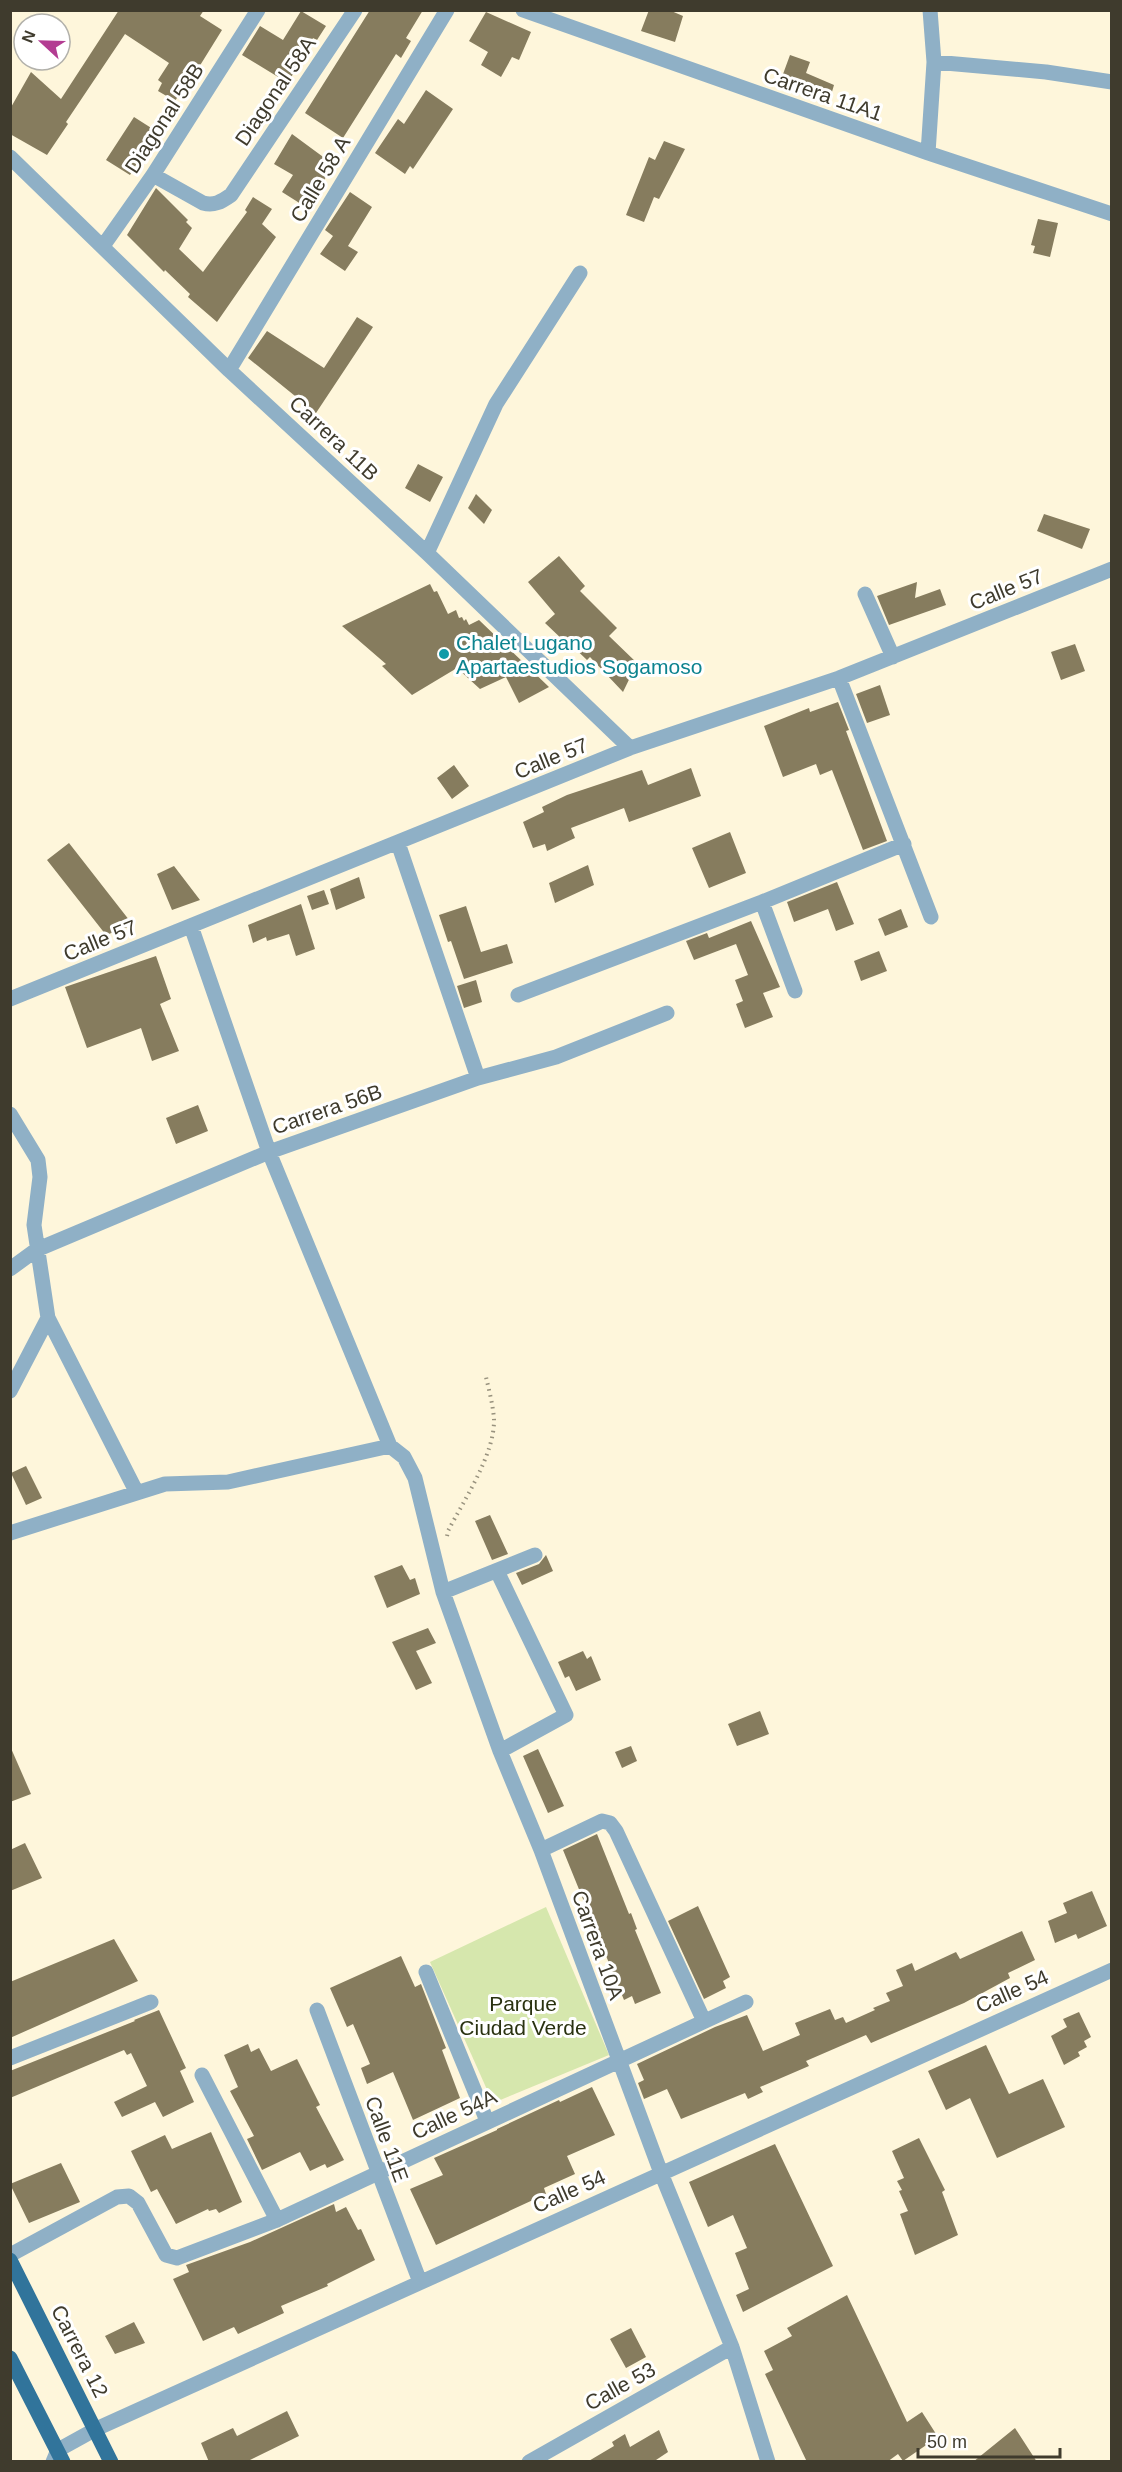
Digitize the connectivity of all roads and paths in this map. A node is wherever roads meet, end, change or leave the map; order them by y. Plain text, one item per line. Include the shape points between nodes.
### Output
1 (258, 10) edge
2 (355, 10) edge
3 (447, 10) edge
4 (523, 10) edge
5 (930, 10) edge
6 (934, 62) junction
7 (1112, 82) edge
8 (927, 153) junction
9 (10, 157) edge
10 (153, 175) junction
11 (1112, 214) edge
12 (102, 246) junction
13 (580, 273) dead end
14 (229, 370) junction
15 (427, 553) junction
16 (1112, 569) edge
17 (865, 594) dead end
18 (893, 657) junction
19 (839, 678) junction
20 (630, 748) junction
21 (398, 843) junction
22 (904, 844) junction
23 (762, 902) junction
24 (931, 917) dead end
25 (191, 926) junction
26 (795, 991) dead end
27 (518, 994) dead end
28 (10, 999) edge
29 (667, 1013) dead end
30 (478, 1078) junction
31 (10, 1114) edge
32 (269, 1152) junction
33 (36, 1250) junction
34 (10, 1269) edge
35 (48, 1318) junction
36 (486, 1377) dead end
37 (10, 1391) edge
38 (390, 1446) junction
39 (136, 1491) junction
40 (10, 1533) edge
41 (446, 1542) dead end
42 (535, 1555) dead end
43 (497, 1571) junction
44 (443, 1592) junction
45 (500, 1751) junction
46 (541, 1850) junction
47 (1112, 1970) edge
48 (426, 1972) dead end
49 (151, 2002) dead end
50 (746, 2002) dead end
51 (317, 2010) dead end
52 (704, 2021) junction
53 (10, 2058) edge
54 (618, 2060) junction
55 (201, 2075) dead end
56 (487, 2121) junction
57 (377, 2172) junction
58 (661, 2173) junction
59 (277, 2220) junction
60 (10, 2258) edge
61 (420, 2282) junction
62 (732, 2347) junction
63 (10, 2358) edge
64 (96, 2429) junction
65 (58, 2458) edge
66 (111, 2462) edge
67 (529, 2462) edge
68 (768, 2462) edge

1 - 10 street, Diagonal 58B
2 - 10 street, Diagonal 58A via 231,195 211,205 203,203
3 - 14 street, Calle 58 A
4 - 8 street, Carrera 11A1
5 - 6 street
6 - 7 street
6 - 8 street
8 - 11 street, Carrera 11A1
9 - 12 street, Carrera 11B
10 - 12 street, Diagonal 58B
12 - 14 street, Carrera 11B
13 - 15 street via 496,404
14 - 15 street, Carrera 11B
15 - 20 street, Carrera 11B
16 - 18 street, Calle 57
17 - 18 street
18 - 19 street, Calle 57
19 - 20 street, Calle 57
19 - 22 street
20 - 21 street, Calle 57
21 - 25 street, Calle 57
21 - 30 street
22 - 23 street
22 - 24 street
23 - 26 street
23 - 27 street
25 - 28 street, Calle 57
25 - 32 street, Carrera 10A
29 - 30 street, Carrera 56B via 556,1057
30 - 32 street, Carrera 56B
31 - 33 street via 38,1160
32 - 33 street, Carrera 56B
32 - 38 street, Carrera 10A
33 - 34 street, Carrera 56B
33 - 35 street
35 - 37 street
35 - 39 street
36 - 41 path via 494,1419 492,1437
38 - 39 street via 228,1482 165,1484
38 - 44 street, Carrera 10A via 404,1457 415,1478
39 - 40 street
42 - 43 street
43 - 44 street
43 - 45 street via 566,1715
44 - 45 street, Carrera 10A
45 - 46 street, Carrera 10A
46 - 52 street via 602,1821 610,1823
46 - 54 street, Carrera 10A
47 - 58 street, Calle 54
48 - 56 street
49 - 53 street
50 - 52 street, Calle 54A
51 - 57 street, Calle 11E
52 - 54 street, Calle 54A
54 - 56 street, Calle 54A
54 - 58 street, Carrera 10A
55 - 59 street
56 - 57 street, Calle 54A
57 - 59 street, Calle 54A
57 - 61 street, Calle 11E
58 - 61 street, Calle 54
58 - 62 street, Carrera 10A
59 - 60 street, Calle 54A via 177,2258 166,2255 138,2203 129,2196 117,2197
60 - 64 main road, Carrera 12
61 - 64 street, Calle 54
62 - 67 street, Calle 53
62 - 68 street, Carrera 10A
63 - 65 main road
64 - 65 street, Calle 54
64 - 66 main road, Carrera 12

